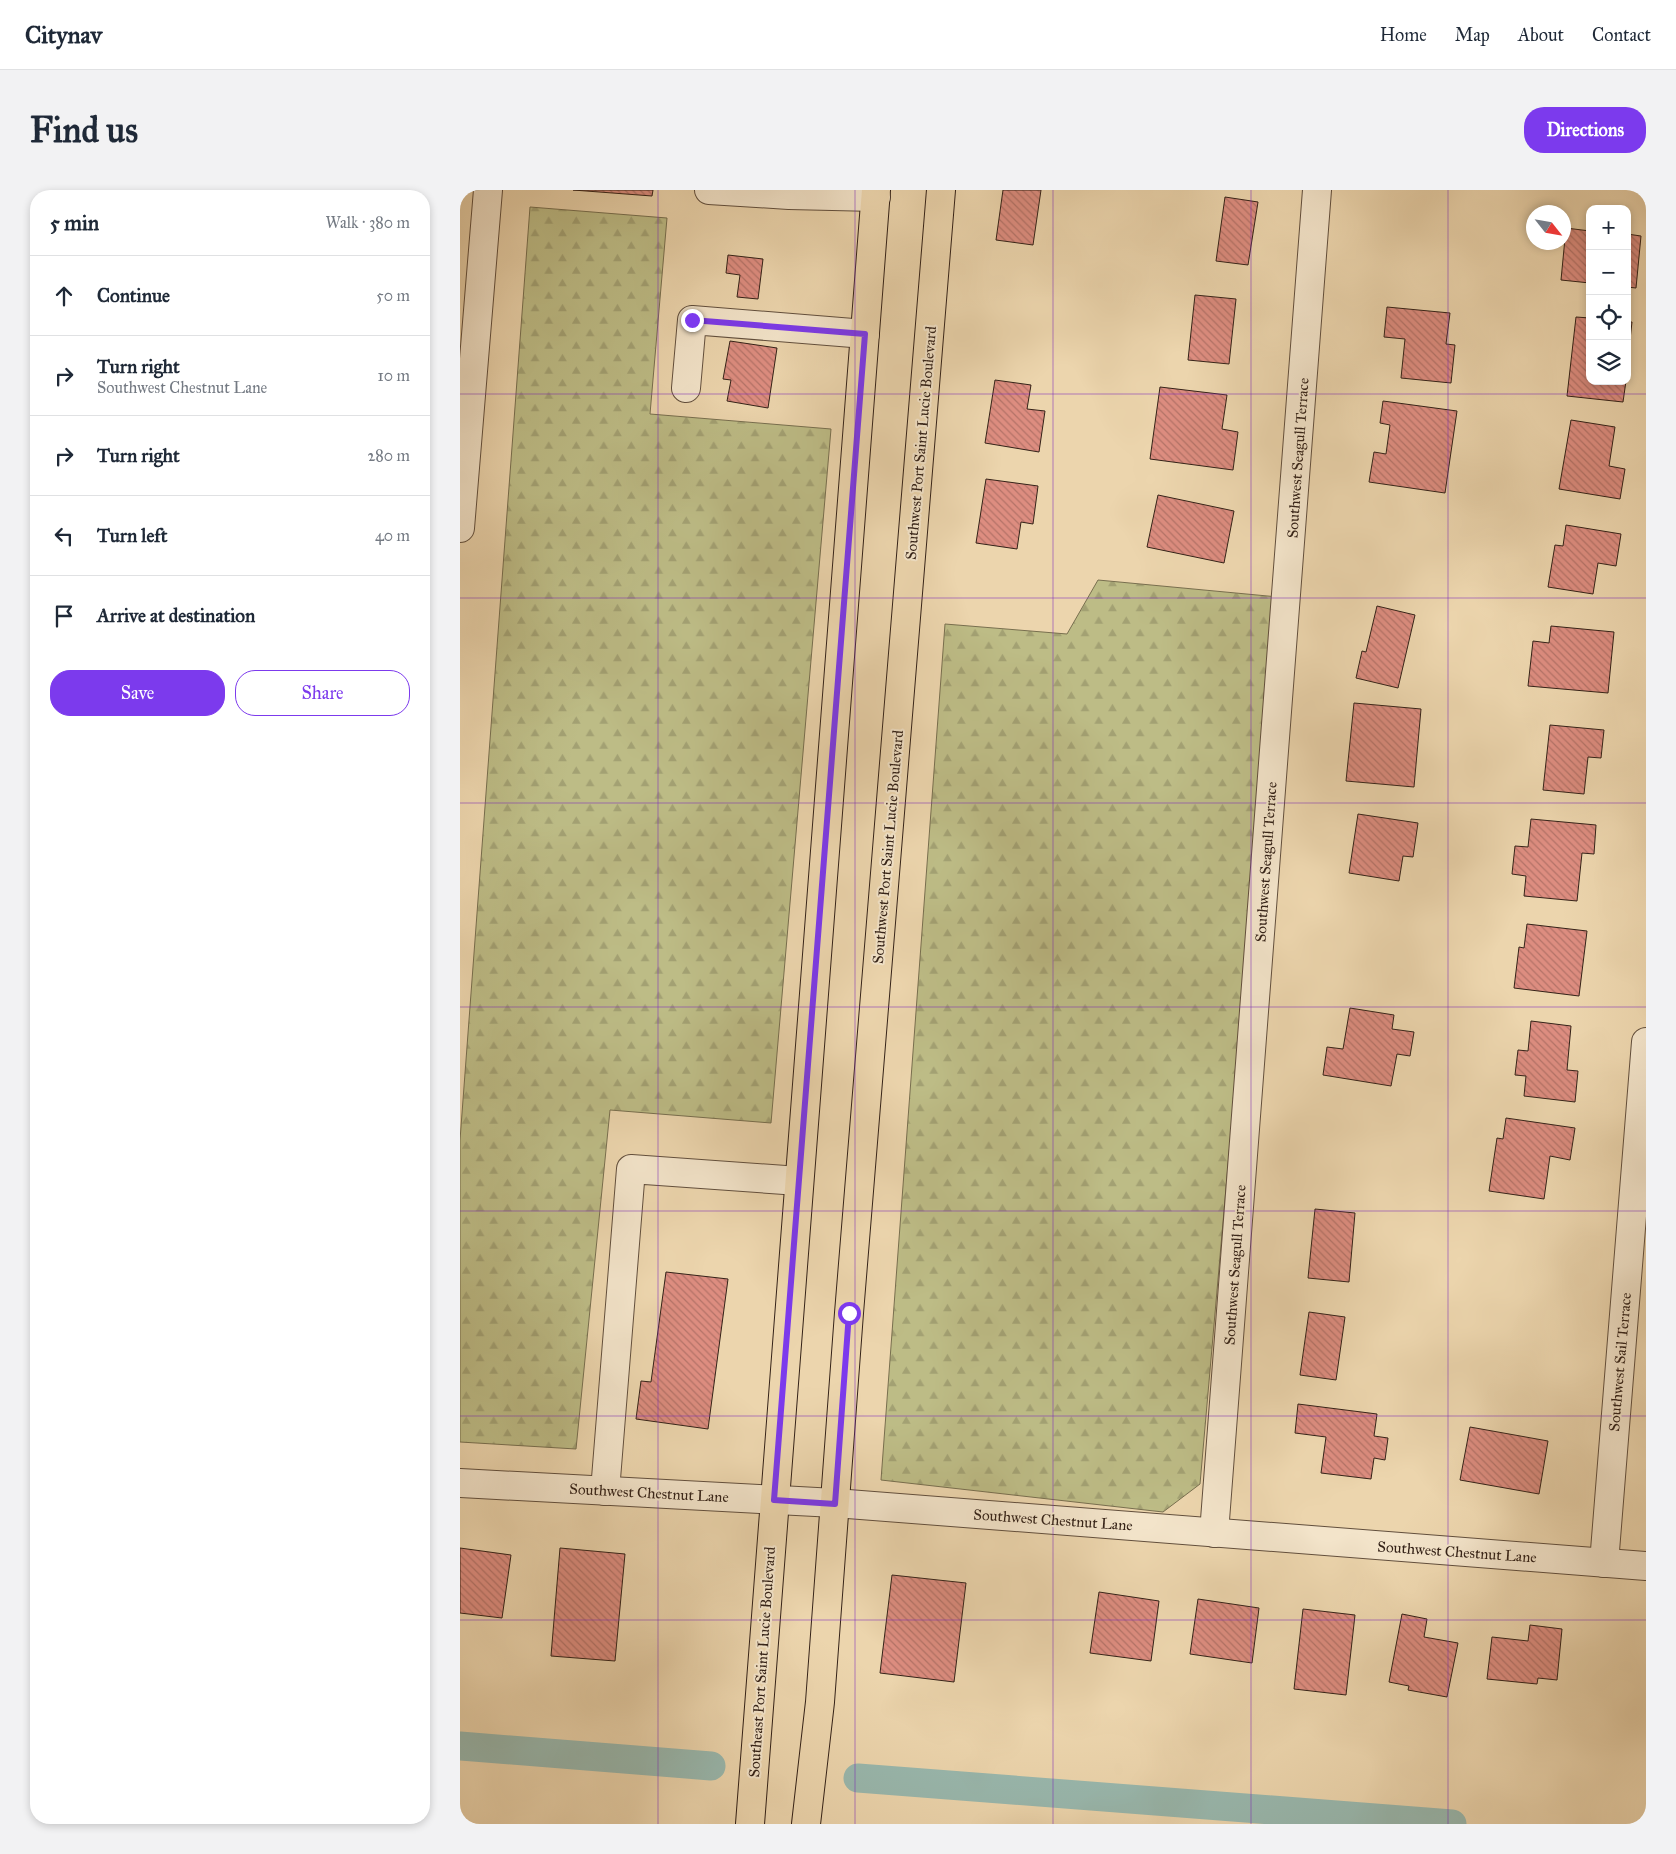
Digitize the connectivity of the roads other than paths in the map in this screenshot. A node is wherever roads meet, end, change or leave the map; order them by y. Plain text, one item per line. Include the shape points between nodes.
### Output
1 (488, 190) edge
2 (709, 190) edge
3 (941, 190) edge
4 (1317, 190) edge
5 (789, 192) edge
6 (876, 194) edge
7 (865, 334) junction
8 (686, 388) dead end
9 (460, 528) edge
10 (1646, 1042) edge
11 (799, 1181) junction
12 (460, 1483) edge
13 (605, 1491) junction
14 (774, 1500) junction
15 (835, 1504) junction
16 (1214, 1533) junction
17 (1604, 1563) junction
18 (1646, 1566) edge
19 (750, 1824) edge
20 (806, 1824) edge

1 - 9 street
2 - 5 street
3 - 15 main road, Southwest Port Saint Lucie Boulevard
4 - 16 street, Southwest Seagull Terrace
5 - 6 street
6 - 7 main road
7 - 8 street via 692,320
7 - 11 main road
10 - 17 street, Southwest Sail Terrace
11 - 13 street via 631,1169
11 - 14 main road
12 - 13 street, Southwest Chestnut Lane
13 - 14 street, Southwest Chestnut Lane
14 - 15 street, Southwest Chestnut Lane
14 - 19 main road, Southeast Port Saint Lucie Boulevard
15 - 16 street, Southwest Chestnut Lane
15 - 20 main road via 820,1702
16 - 17 street, Southwest Chestnut Lane
17 - 18 street, Southwest Chestnut Lane

